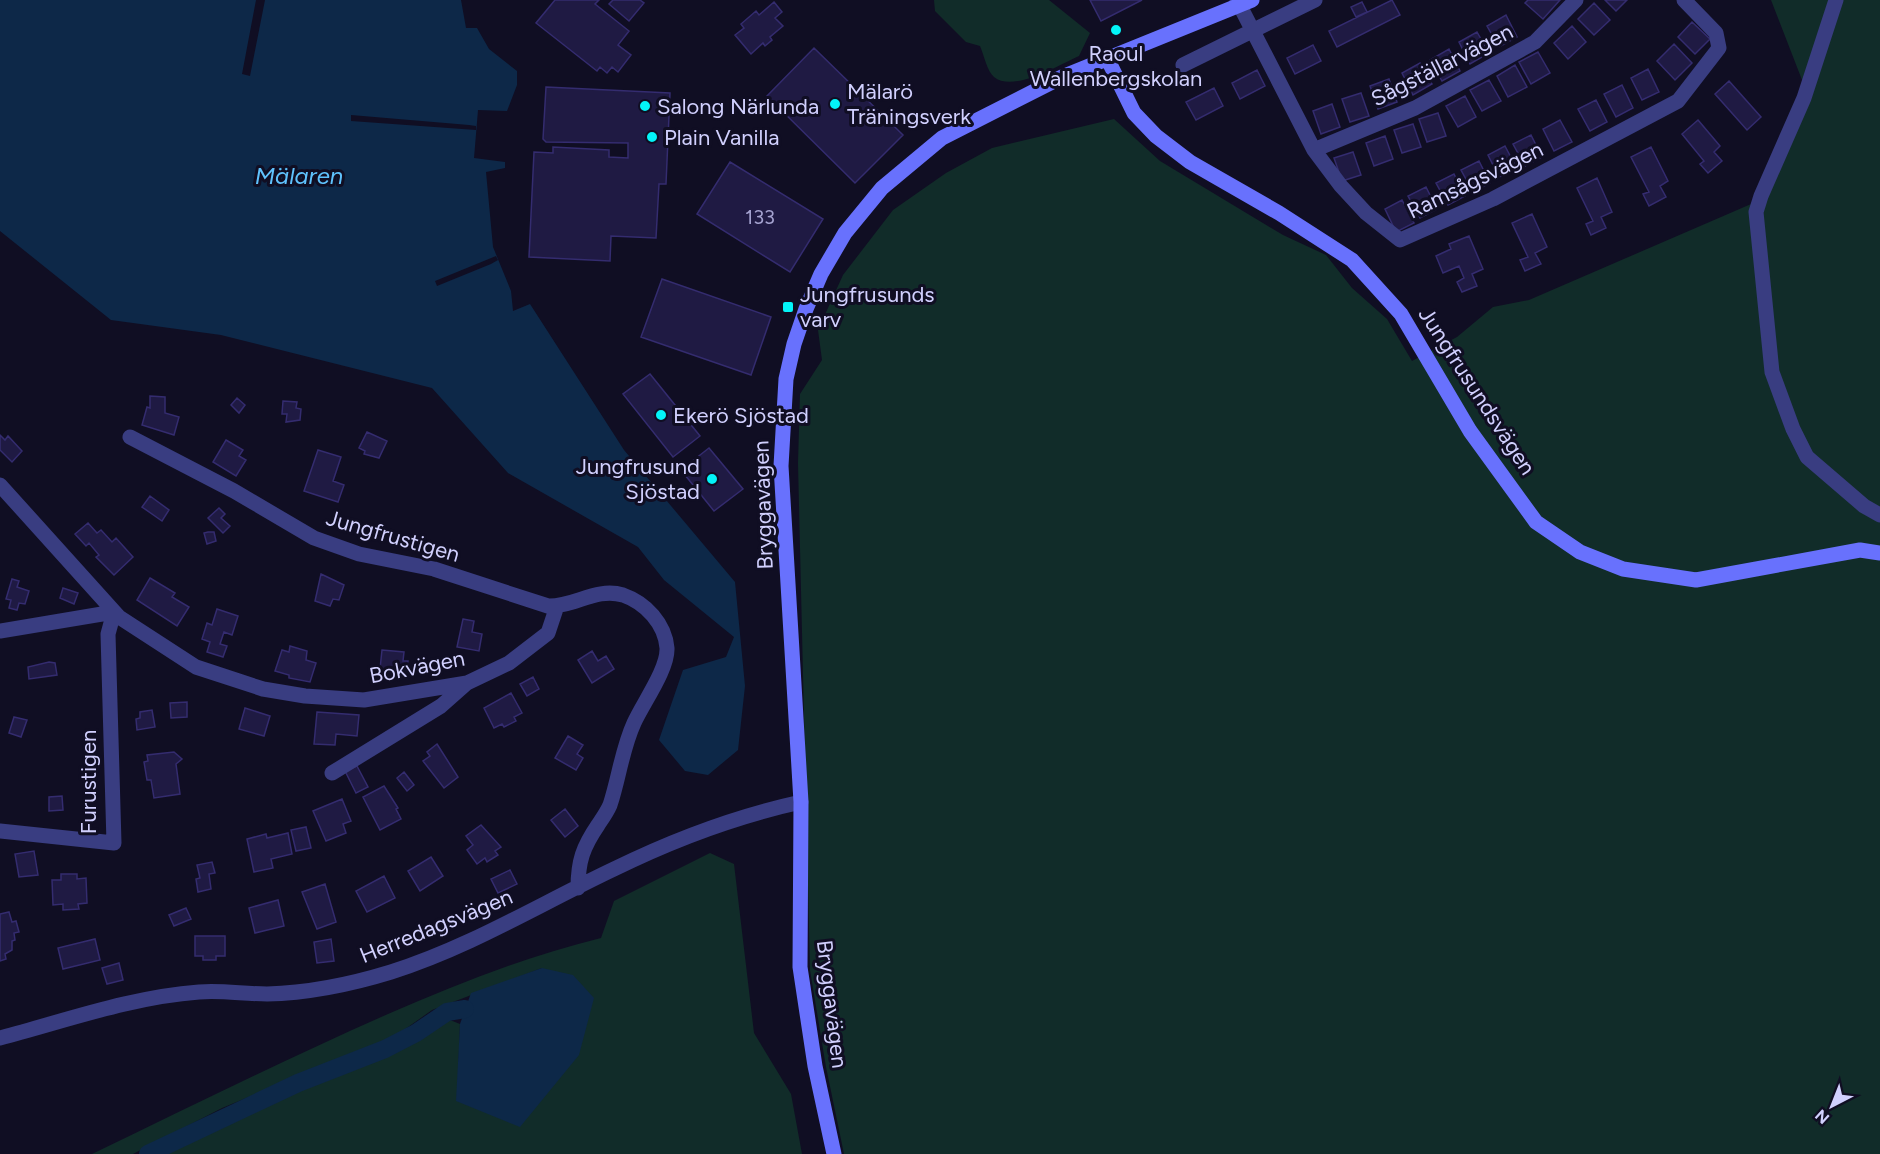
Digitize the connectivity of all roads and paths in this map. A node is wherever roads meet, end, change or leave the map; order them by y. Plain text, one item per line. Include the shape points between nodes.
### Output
1 (1315, 0) edge
2 (1576, 0) edge
3 (1684, 0) edge
4 (1836, 0) edge
5 (1243, 2) edge
6 (1254, 31) junction
7 (1108, 60) junction
8 (1183, 64) dead end
9 (1314, 150) junction
10 (130, 437) dead end
11 (0, 485) edge
12 (1880, 515) edge
13 (1880, 553) edge
14 (557, 606) junction
15 (114, 612) junction
16 (0, 631) edge
17 (467, 683) junction
18 (332, 773) dead end
19 (801, 802) junction
20 (0, 831) edge
21 (579, 888) junction
22 (0, 1038) edge
23 (834, 1154) edge

1 - 6 street
2 - 9 street, Sågställarvägen via 1535,42 1415,108
3 - 9 street, Ramsågsvägen via 1716,33 1719,48 1678,101 1493,199 1400,240 1360,207
4 - 12 street via 1804,98 1756,212 1764,306 1772,372 1807,457
5 - 6 street, Ramsågsvägen
5 - 7 main road, Bryggavägen
6 - 8 street
6 - 9 street, Ramsågsvägen
7 - 13 main road, Jungfrusundsvägen via 1134,113 1156,136 1190,162 1352,260 1401,314 1470,431 1536,522 1580,552 1623,569 1696,580 1860,550
7 - 19 main road, Bryggavägen via 1015,98 942,138 910,161 845,234 806,309 786,379 781,466
10 - 14 street, Jungfrustigen via 314,538 359,554 434,569
11 - 15 street, Bokvägen
14 - 17 street, Bokvägen via 548,633 540,640 489,675
14 - 21 street via 593,594 623,595 651,613 663,629 667,650 660,673 627,738 609,807 583,846 578,864
15 - 16 street
15 - 17 street, Bokvägen via 196,667 263,688 364,700
15 - 20 street, Furustigen via 108,634 114,843
17 - 18 street via 441,706
19 - 21 street, Herredagsvägen via 759,811 686,838
19 - 23 main road, Bryggavägen via 800,967
21 - 22 street, Herredagsvägen via 395,971 357,982 267,994 200,991 170,995

